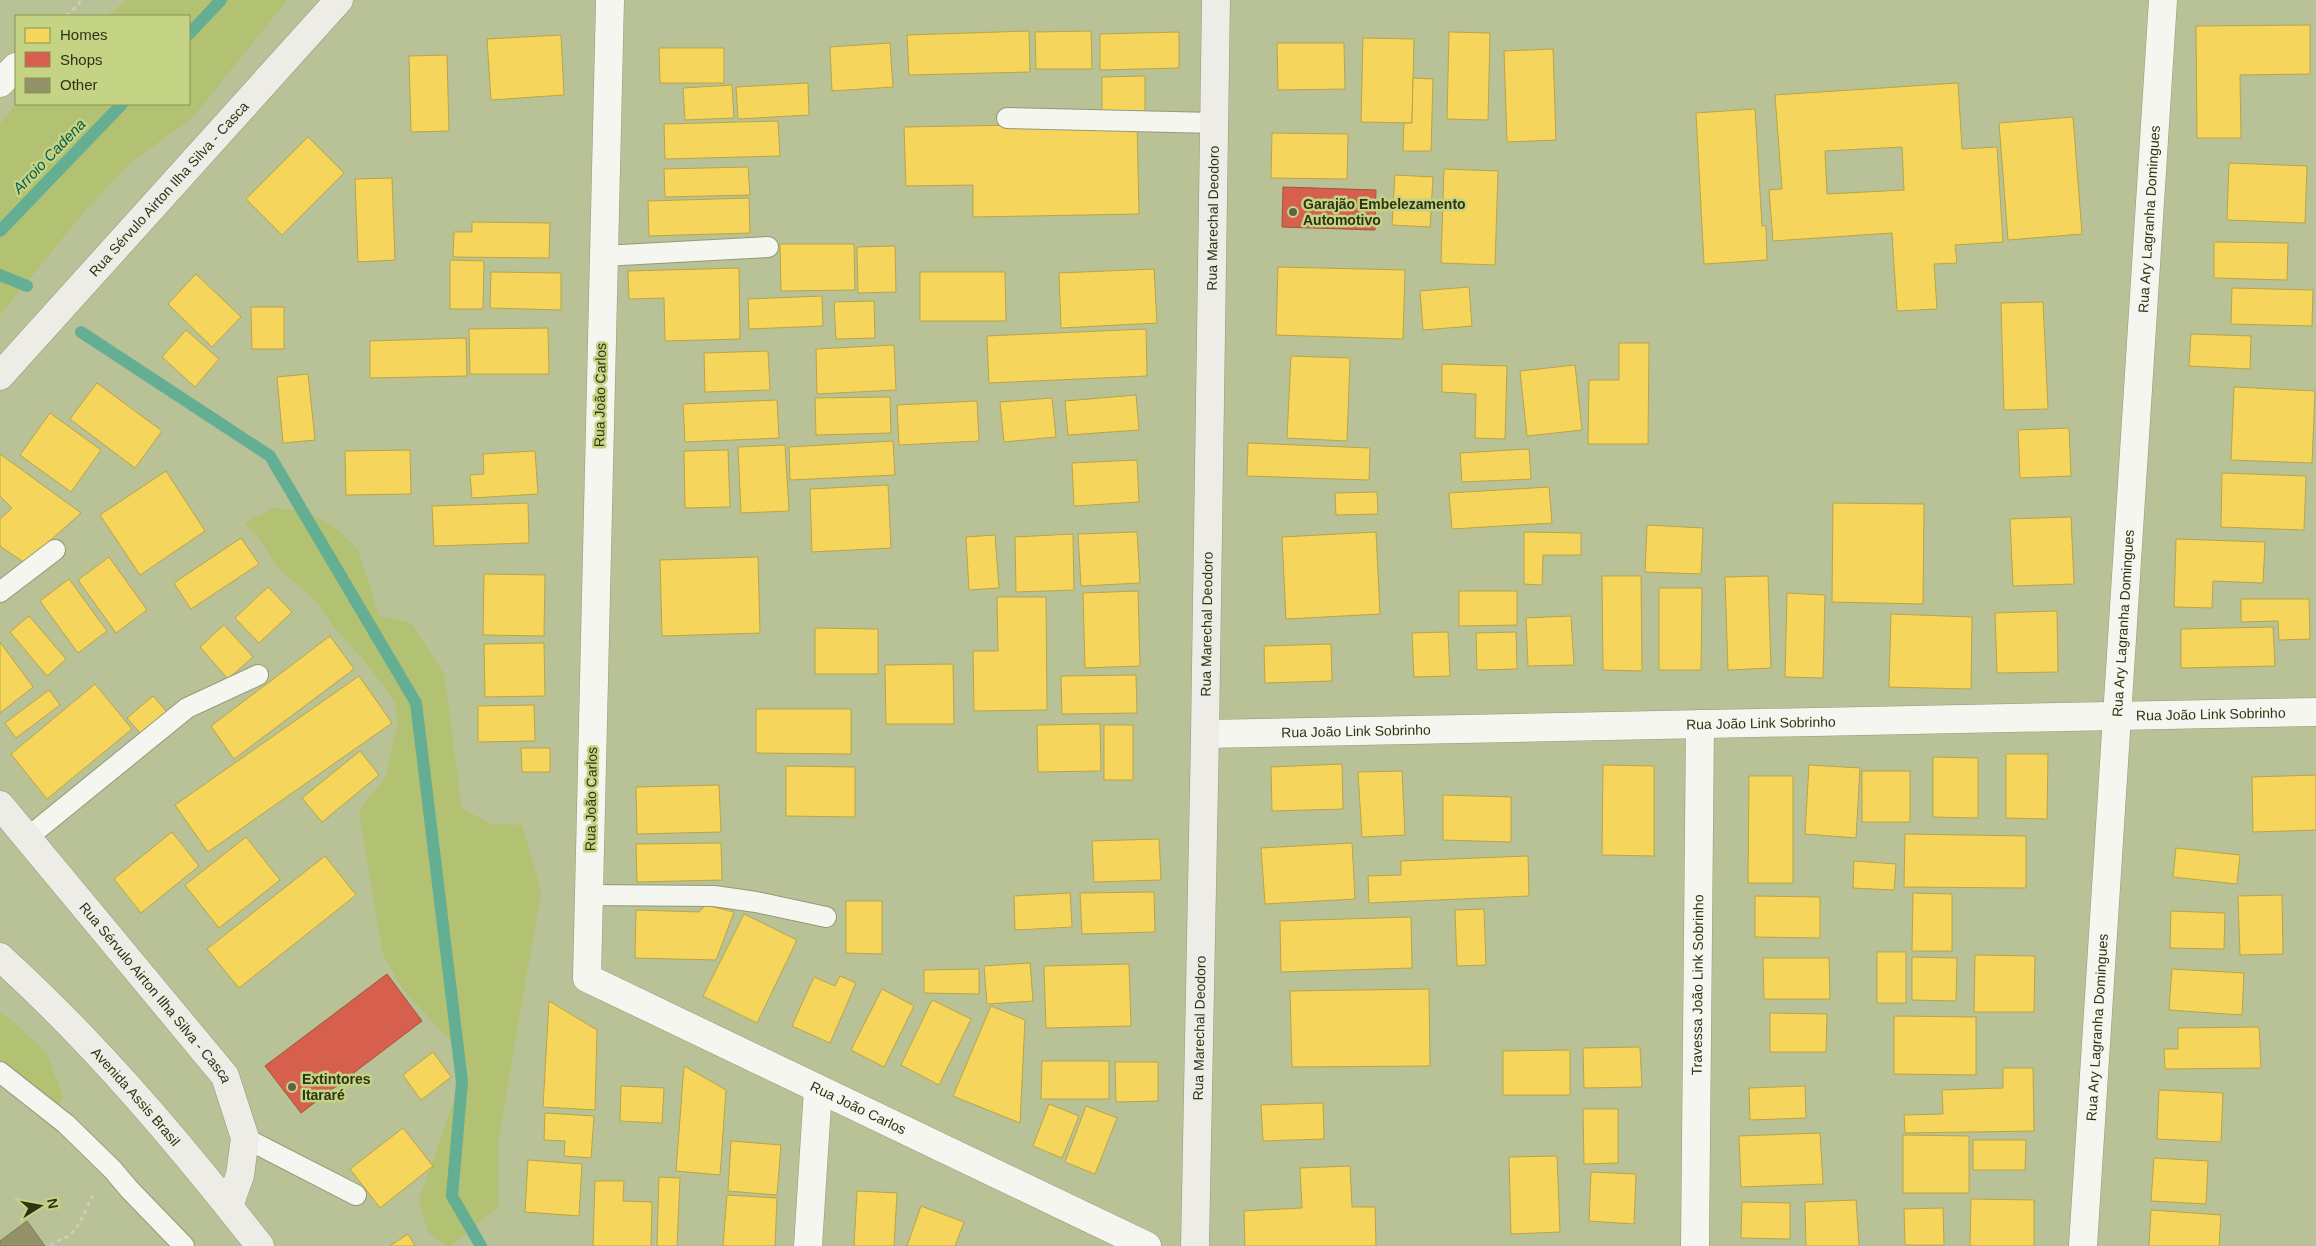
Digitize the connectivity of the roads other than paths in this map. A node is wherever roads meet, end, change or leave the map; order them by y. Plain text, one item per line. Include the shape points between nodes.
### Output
1 (339, 0) edge
2 (610, 0) edge
3 (1216, 0) edge
4 (2163, 0) edge
5 (15, 68) edge
6 (0, 84) edge
7 (1007, 118) dead end
8 (1214, 123) junction
9 (768, 247) dead end
10 (603, 256) junction
11 (0, 376) edge
12 (55, 550) dead end
13 (0, 592) edge
14 (258, 675) dead end
15 (2316, 712) edge
16 (2117, 717) junction
17 (1700, 724) junction
18 (1205, 734) junction
19 (0, 805) edge
20 (27, 838) junction
21 (588, 895) junction
22 (826, 917) dead end
23 (0, 957) edge
24 (0, 1072) edge
25 (818, 1089) junction
26 (245, 1138) junction
27 (356, 1195) dead end
28 (229, 1206) junction
29 (184, 1246) edge
30 (260, 1246) edge
31 (808, 1246) edge
32 (1147, 1246) edge
33 (1195, 1246) edge
34 (1695, 1246) edge
35 (2083, 1246) edge

1 - 11 street, Rua Sérvulo Airton Ilha Silva - Casca
2 - 10 street, Rua João Carlos
3 - 8 street, Rua Marechal Deodoro
4 - 16 street, Rua Ary Lagranha Domingues
5 - 6 street
7 - 8 lane
8 - 18 street, Rua Marechal Deodoro
9 - 10 lane
10 - 21 street, Rua João Carlos
12 - 13 lane
14 - 20 lane via 187,708
15 - 16 street, Rua João Link Sobrinho
16 - 17 street, Rua João Link Sobrinho
16 - 35 street, Rua Ary Lagranha Domingues
17 - 18 street, Rua João Link Sobrinho
17 - 34 street, Travessa João Link Sobrinho
18 - 33 street, Rua Marechal Deodoro
19 - 20 street, Rua Sérvulo Airton Ilha Silva - Casca
20 - 26 street, Rua Sérvulo Airton Ilha Silva - Casca via 225,1076
21 - 22 lane via 714,896
21 - 25 street, Rua João Carlos via 587,978
23 - 28 street, Avenida Assis Brasil via 37,990 140,1100
24 - 29 lane via 66,1124
25 - 31 street
25 - 32 street, Rua João Carlos
26 - 27 lane
26 - 28 street, Rua Sérvulo Airton Ilha Silva - Casca via 240,1175
28 - 30 street, Avenida Assis Brasil

